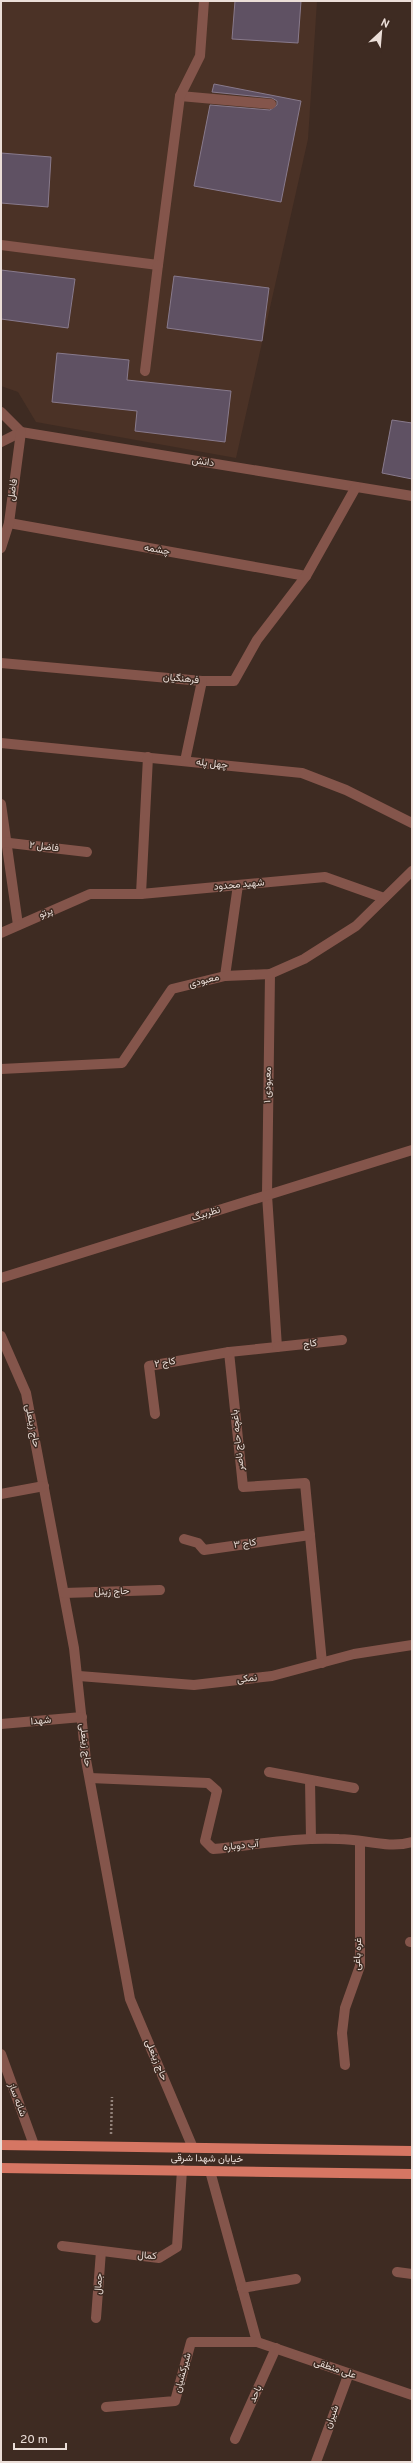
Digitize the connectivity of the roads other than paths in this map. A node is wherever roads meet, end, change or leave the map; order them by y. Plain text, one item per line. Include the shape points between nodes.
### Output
1 (204, 1) edge
2 (180, 96) junction
3 (271, 104) dead end
4 (1, 245) edge
5 (158, 265) junction
6 (145, 371) dead end
7 (1, 412) edge
8 (22, 432) junction
9 (1, 442) edge
10 (356, 487) junction
11 (412, 496) edge
12 (9, 523) junction
13 (1, 548) edge
14 (306, 576) junction
15 (1, 663) edge
16 (202, 681) junction
17 (1, 743) edge
18 (148, 757) junction
19 (185, 761) junction
20 (1, 804) edge
21 (412, 824) edge
22 (3, 842) edge
23 (87, 852) dead end
24 (412, 871) edge
25 (238, 885) junction
26 (90, 894) joint
27 (141, 894) junction
28 (384, 898) junction
29 (18, 925) junction
30 (1, 933) edge
31 (270, 974) junction
32 (225, 976) junction
33 (1, 1069) edge
34 (412, 1150) edge
35 (267, 1195) junction
36 (1, 1278) edge
37 (1, 1336) edge
38 (342, 1340) dead end
39 (277, 1347) junction
40 (229, 1352) junction
41 (155, 1414) dead end
42 (44, 1486) junction
43 (1, 1494) edge
44 (310, 1535) junction
45 (184, 1539) dead end
46 (160, 1590) dead end
47 (64, 1593) junction
48 (412, 1645) edge
49 (322, 1663) junction
50 (79, 1676) junction
51 (82, 1717) junction
52 (1, 1724) edge
53 (270, 1772) dead end
54 (90, 1778) junction
55 (310, 1780) junction
56 (354, 1788) dead end
57 (311, 1839) junction
58 (360, 1841) junction
59 (412, 1842) edge
60 (1, 2054) edge
61 (345, 2064) dead end
62 (4, 2073) edge
63 (1, 2145) edge
64 (34, 2145) junction
65 (193, 2148) junction
66 (412, 2151) edge
67 (1, 2168) edge
68 (182, 2170) junction
69 (210, 2171) junction
70 (412, 2174) edge
71 (62, 2246) dead end
72 (101, 2251) junction
73 (397, 2272) dead end
74 (412, 2274) edge
75 (296, 2279) dead end
76 (242, 2288) junction
77 (96, 2318) dead end
78 (257, 2342) junction
79 (276, 2348) junction
80 (349, 2373) junction
81 (412, 2395) edge
82 (106, 2407) dead end
83 (235, 2439) dead end
84 (316, 2462) edge

1 - 2 street via 200,56
2 - 3 street
2 - 5 street
4 - 5 street
5 - 6 street
7 - 8 street
8 - 9 street
8 - 10 street, دانش
8 - 12 street, فاضل
10 - 11 street, دانش
10 - 14 street
12 - 13 street, فاضل
12 - 14 street, چشمه
14 - 16 street, فرهنگیان via 257,640 234,681
15 - 16 street, فرهنگیان
16 - 19 street
17 - 18 street, چهل پله
18 - 19 street, چهل پله
18 - 27 street
19 - 21 street, چهل پله via 302,773 346,790
20 - 22 street
22 - 23 street, فاضل ۲
22 - 29 street
24 - 28 street, معبودی
25 - 27 street, شهید محدود
25 - 28 street, شهید محدود via 325,877
25 - 32 street
26 - 27 street, شهید محدود
26 - 29 street, پرتو
28 - 31 street, معبودی via 356,926 304,959
29 - 30 street, پرتو
31 - 32 street, معبودی
31 - 35 street, معبودی ۱
32 - 33 street, معبودی via 172,989 122,1063
34 - 35 street, نظربیگ
35 - 36 street, نظربیگ
35 - 39 street
37 - 42 street, حاج زینعلی via 26,1393
38 - 39 street, کاج
39 - 40 street
40 - 41 street, کاج ۲ via 149,1366
40 - 44 street, باغچه حاج ناصر via 243,1487 305,1483
42 - 43 street
42 - 47 street, حاج زینعلی
44 - 45 street, کاج ۳ via 204,1550 198,1543
44 - 49 street, باغچه حاج ناصر
46 - 47 street, حاج زینل
47 - 50 street, حاج زینعلی
48 - 49 street, نمکی via 354,1654
49 - 50 street, نمکی via 272,1676 194,1685
50 - 51 street, حاج زینعلی
51 - 52 street, شهدا
51 - 54 street, حاج زینعلی
53 - 55 street
54 - 57 street, آب دوباره via 208,1783 217,1791 206,1841 214,1849
54 - 65 street, حاج زینعلی via 130,1999
55 - 56 street
55 - 57 street
57 - 58 street, آب دوباره
58 - 59 street, آب دوباره via 400,1846
58 - 61 street, غره باغی via 360,1966 345,2008 342,2033
60 - 62 street, شانه ساز
62 - 64 street, شانه ساز
63 - 64 main road, خیابان شهدا شرقی
64 - 65 main road, خیابان شهدا شرقی
65 - 66 main road, خیابان شهدا شرقی
67 - 68 main road, خیابان شهدا شرقی
68 - 69 main road, خیابان شهدا شرقی
68 - 72 street, کمال via 177,2247 159,2258
69 - 70 main road, خیابان شهدا شرقی
69 - 76 street
71 - 72 street, کمال
72 - 77 street, جمال
73 - 74 street
75 - 76 street
76 - 78 street
78 - 79 street, علی منطقی
78 - 82 street, شیرکشیان via 191,2342 175,2401
79 - 80 street, علی منطقی
79 - 83 street, باحد
80 - 81 street, علی منطقی
80 - 84 street, شیران

